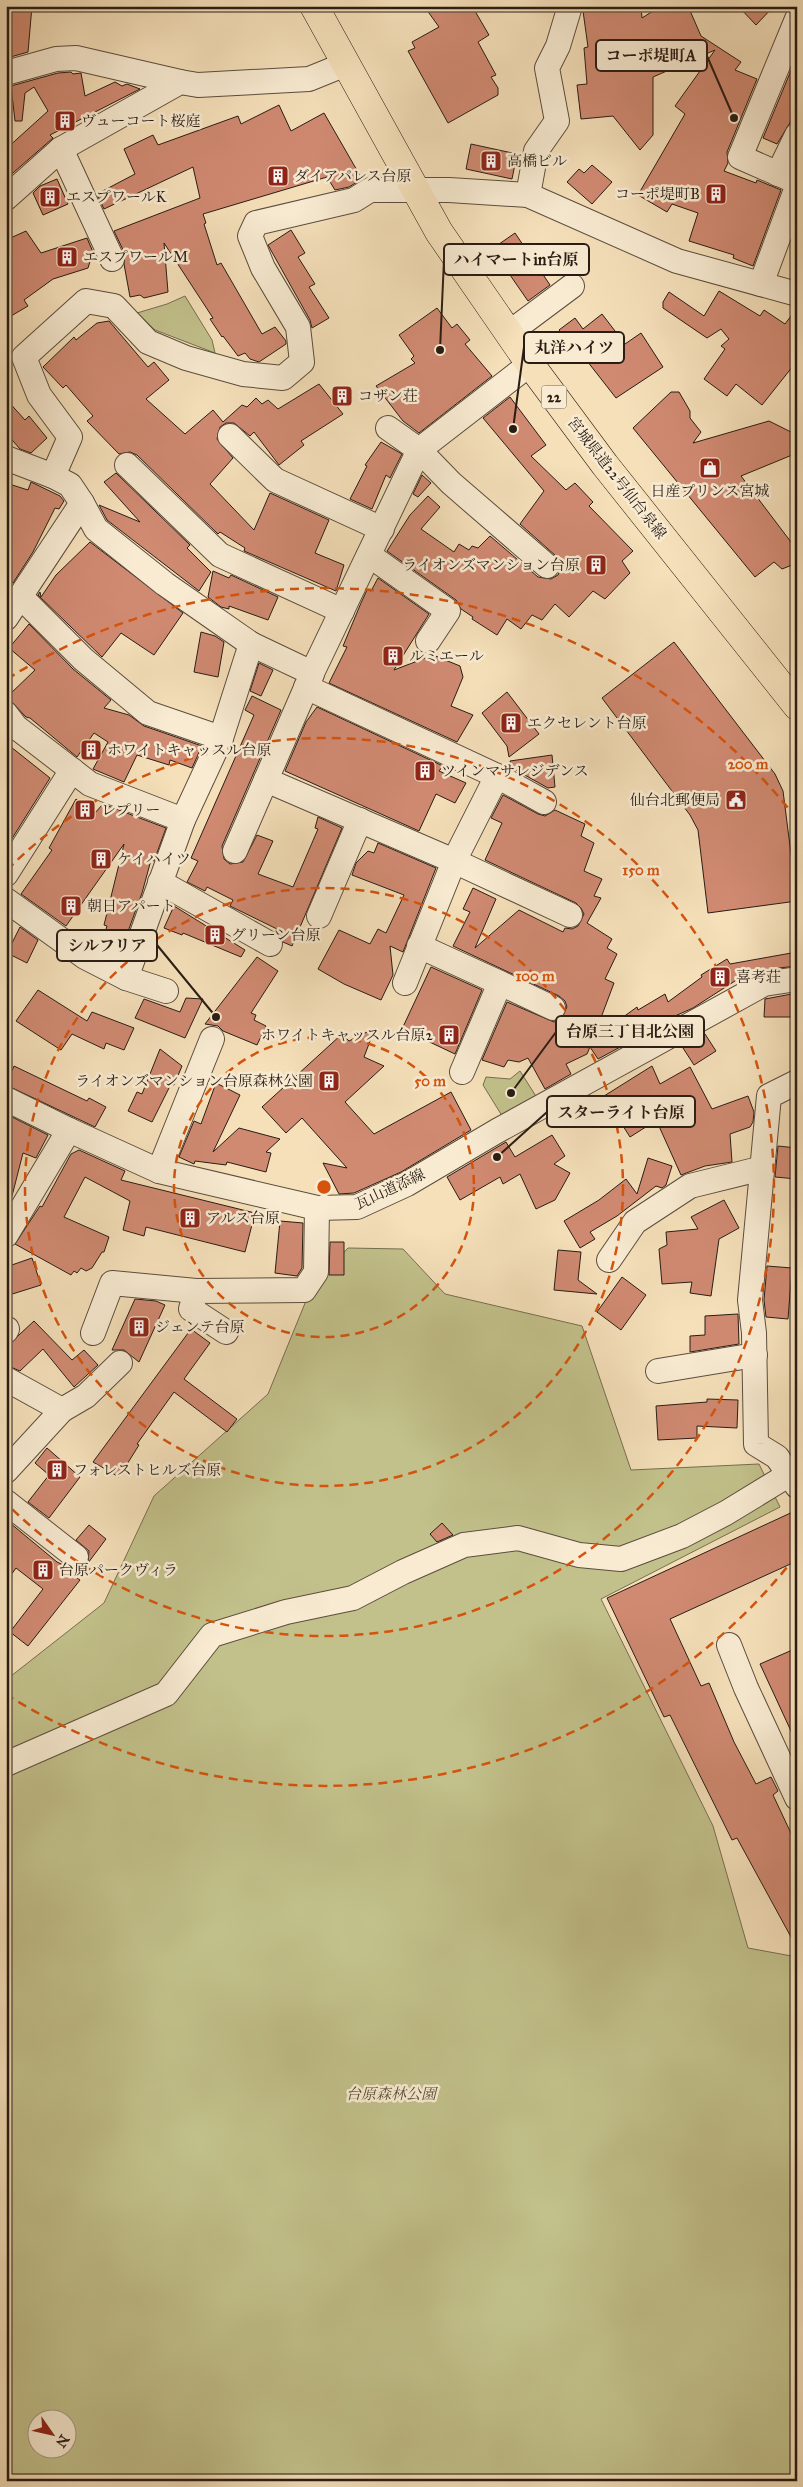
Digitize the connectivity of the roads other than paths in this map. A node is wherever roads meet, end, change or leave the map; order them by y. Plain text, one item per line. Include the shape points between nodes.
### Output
1 (314, 6) edge
2 (570, 6) edge
3 (797, 19) edge
4 (346, 64) junction
5 (6, 73) edge
6 (180, 82) junction
7 (797, 135) edge
8 (61, 149) junction
9 (791, 181) edge
10 (417, 191) junction
11 (528, 195) junction
12 (6, 198) edge
13 (112, 259) dead end
14 (761, 284) junction
15 (572, 286) dead end
16 (797, 294) edge
17 (509, 333) junction
18 (530, 364) junction
19 (388, 428) dead end
20 (230, 436) dead end
21 (419, 450) junction
22 (6, 458) edge
23 (127, 465) dead end
24 (53, 476) junction
25 (82, 503) junction
26 (382, 529) junction
27 (369, 555) junction
28 (547, 566) dead end
29 (22, 598) junction
30 (342, 611) junction
31 (6, 618) edge
32 (428, 641) dead end
33 (251, 644) junction
34 (309, 680) junction
35 (797, 706) edge
36 (10, 727) edge
37 (221, 738) junction
38 (72, 770) junction
39 (497, 776) junction
40 (266, 780) junction
41 (544, 802) dead end
42 (182, 820) junction
43 (360, 820) junction
44 (235, 851) dead end
45 (454, 861) junction
46 (6, 874) edge
47 (160, 882) junction
48 (6, 900) edge
49 (570, 915) dead end
50 (320, 916) dead end
51 (270, 944) dead end
52 (420, 946) junction
53 (126, 978) junction
54 (797, 979) edge
55 (404, 983) dead end
56 (500, 983) junction
57 (166, 991) dead end
58 (554, 1008) dead end
59 (212, 1039) dead end
60 (462, 1072) dead end
61 (797, 1082) edge
62 (6, 1099) edge
63 (69, 1130) junction
64 (763, 1168) junction
65 (159, 1171) junction
66 (317, 1208) junction
67 (6, 1235) edge
68 (609, 1260) dead end
69 (196, 1291) junction
70 (226, 1332) dead end
71 (93, 1333) dead end
72 (755, 1355) junction
73 (120, 1363) dead end
74 (658, 1371) dead end
75 (6, 1380) edge
76 (62, 1410) junction
77 (6, 1471) edge
78 (793, 1480) edge
79 (6, 1502) edge
80 (76, 1557) dead end
81 (730, 1644) dead end
82 (6, 1764) edge
83 (797, 1798) edge

1 - 4 main road, 宮城県道22号仙台泉線 / 22
2 - 11 street via 558,46 547,68 557,121 536,151
3 - 9 street via 740,157
4 - 6 street via 309,79 198,85
4 - 10 main road, 宮城県道22号仙台泉線 / 22
5 - 6 street via 56,59 76,58
6 - 8 street
7 - 9 street
8 - 12 street
8 - 13 street
9 - 14 street
10 - 11 street
10 - 17 main road, 宮城県道22号仙台泉線 / 22 via 440,232
10 - 24 street via 370,190 354,200 256,223 250,236 263,268 298,327 302,362 283,378 243,374 186,358 148,342 114,306 86,301 24,357 39,396 70,437
11 - 14 street via 677,261
14 - 16 street
15 - 17 street
17 - 18 main road, 宮城県道22号仙台泉線 / 22
18 - 21 street
18 - 35 main road, 宮城県道22号仙台泉線 / 22 via 606,466
19 - 21 street
20 - 26 street via 275,480
21 - 26 street
21 - 28 street via 451,483
22 - 24 street
23 - 30 street via 220,555
24 - 25 street via 70,484
25 - 29 street
25 - 33 street via 96,530 165,584
26 - 27 street
27 - 30 street
27 - 32 street via 448,611
29 - 31 street
29 - 37 street via 83,659 148,713
30 - 34 street
33 - 34 street
33 - 37 street
34 - 39 street
34 - 40 street
36 - 38 street
37 - 42 street
38 - 42 street via 90,784
38 - 46 street
39 - 41 street
39 - 45 street
40 - 43 street
40 - 44 street
42 - 47 street
43 - 45 street
43 - 50 street
45 - 49 street
45 - 52 street
47 - 51 street
47 - 53 street
48 - 53 street via 85,957
52 - 55 street
52 - 56 street
53 - 57 street
54 - 66 street, 瓦山道添線 via 764,984 407,1184 357,1207
56 - 58 street
56 - 60 street
59 - 65 street
61 - 64 street via 769,1096
62 - 63 street, 瓦山道添線
63 - 65 street, 瓦山道添線
63 - 67 street
64 - 68 street via 690,1186 635,1222
64 - 72 street via 750,1300
65 - 66 street, 瓦山道添線
66 - 69 street via 316,1272 304,1290
69 - 70 street via 190,1310
69 - 71 street via 112,1283
72 - 74 street
72 - 78 street via 756,1444 777,1457
73 - 76 street via 86,1396
75 - 76 street
76 - 77 street
78 - 82 street via 682,1536 621,1558 579,1555 518,1538 464,1546 352,1598 286,1612 212,1635 166,1694
79 - 80 street
81 - 83 street via 746,1688

